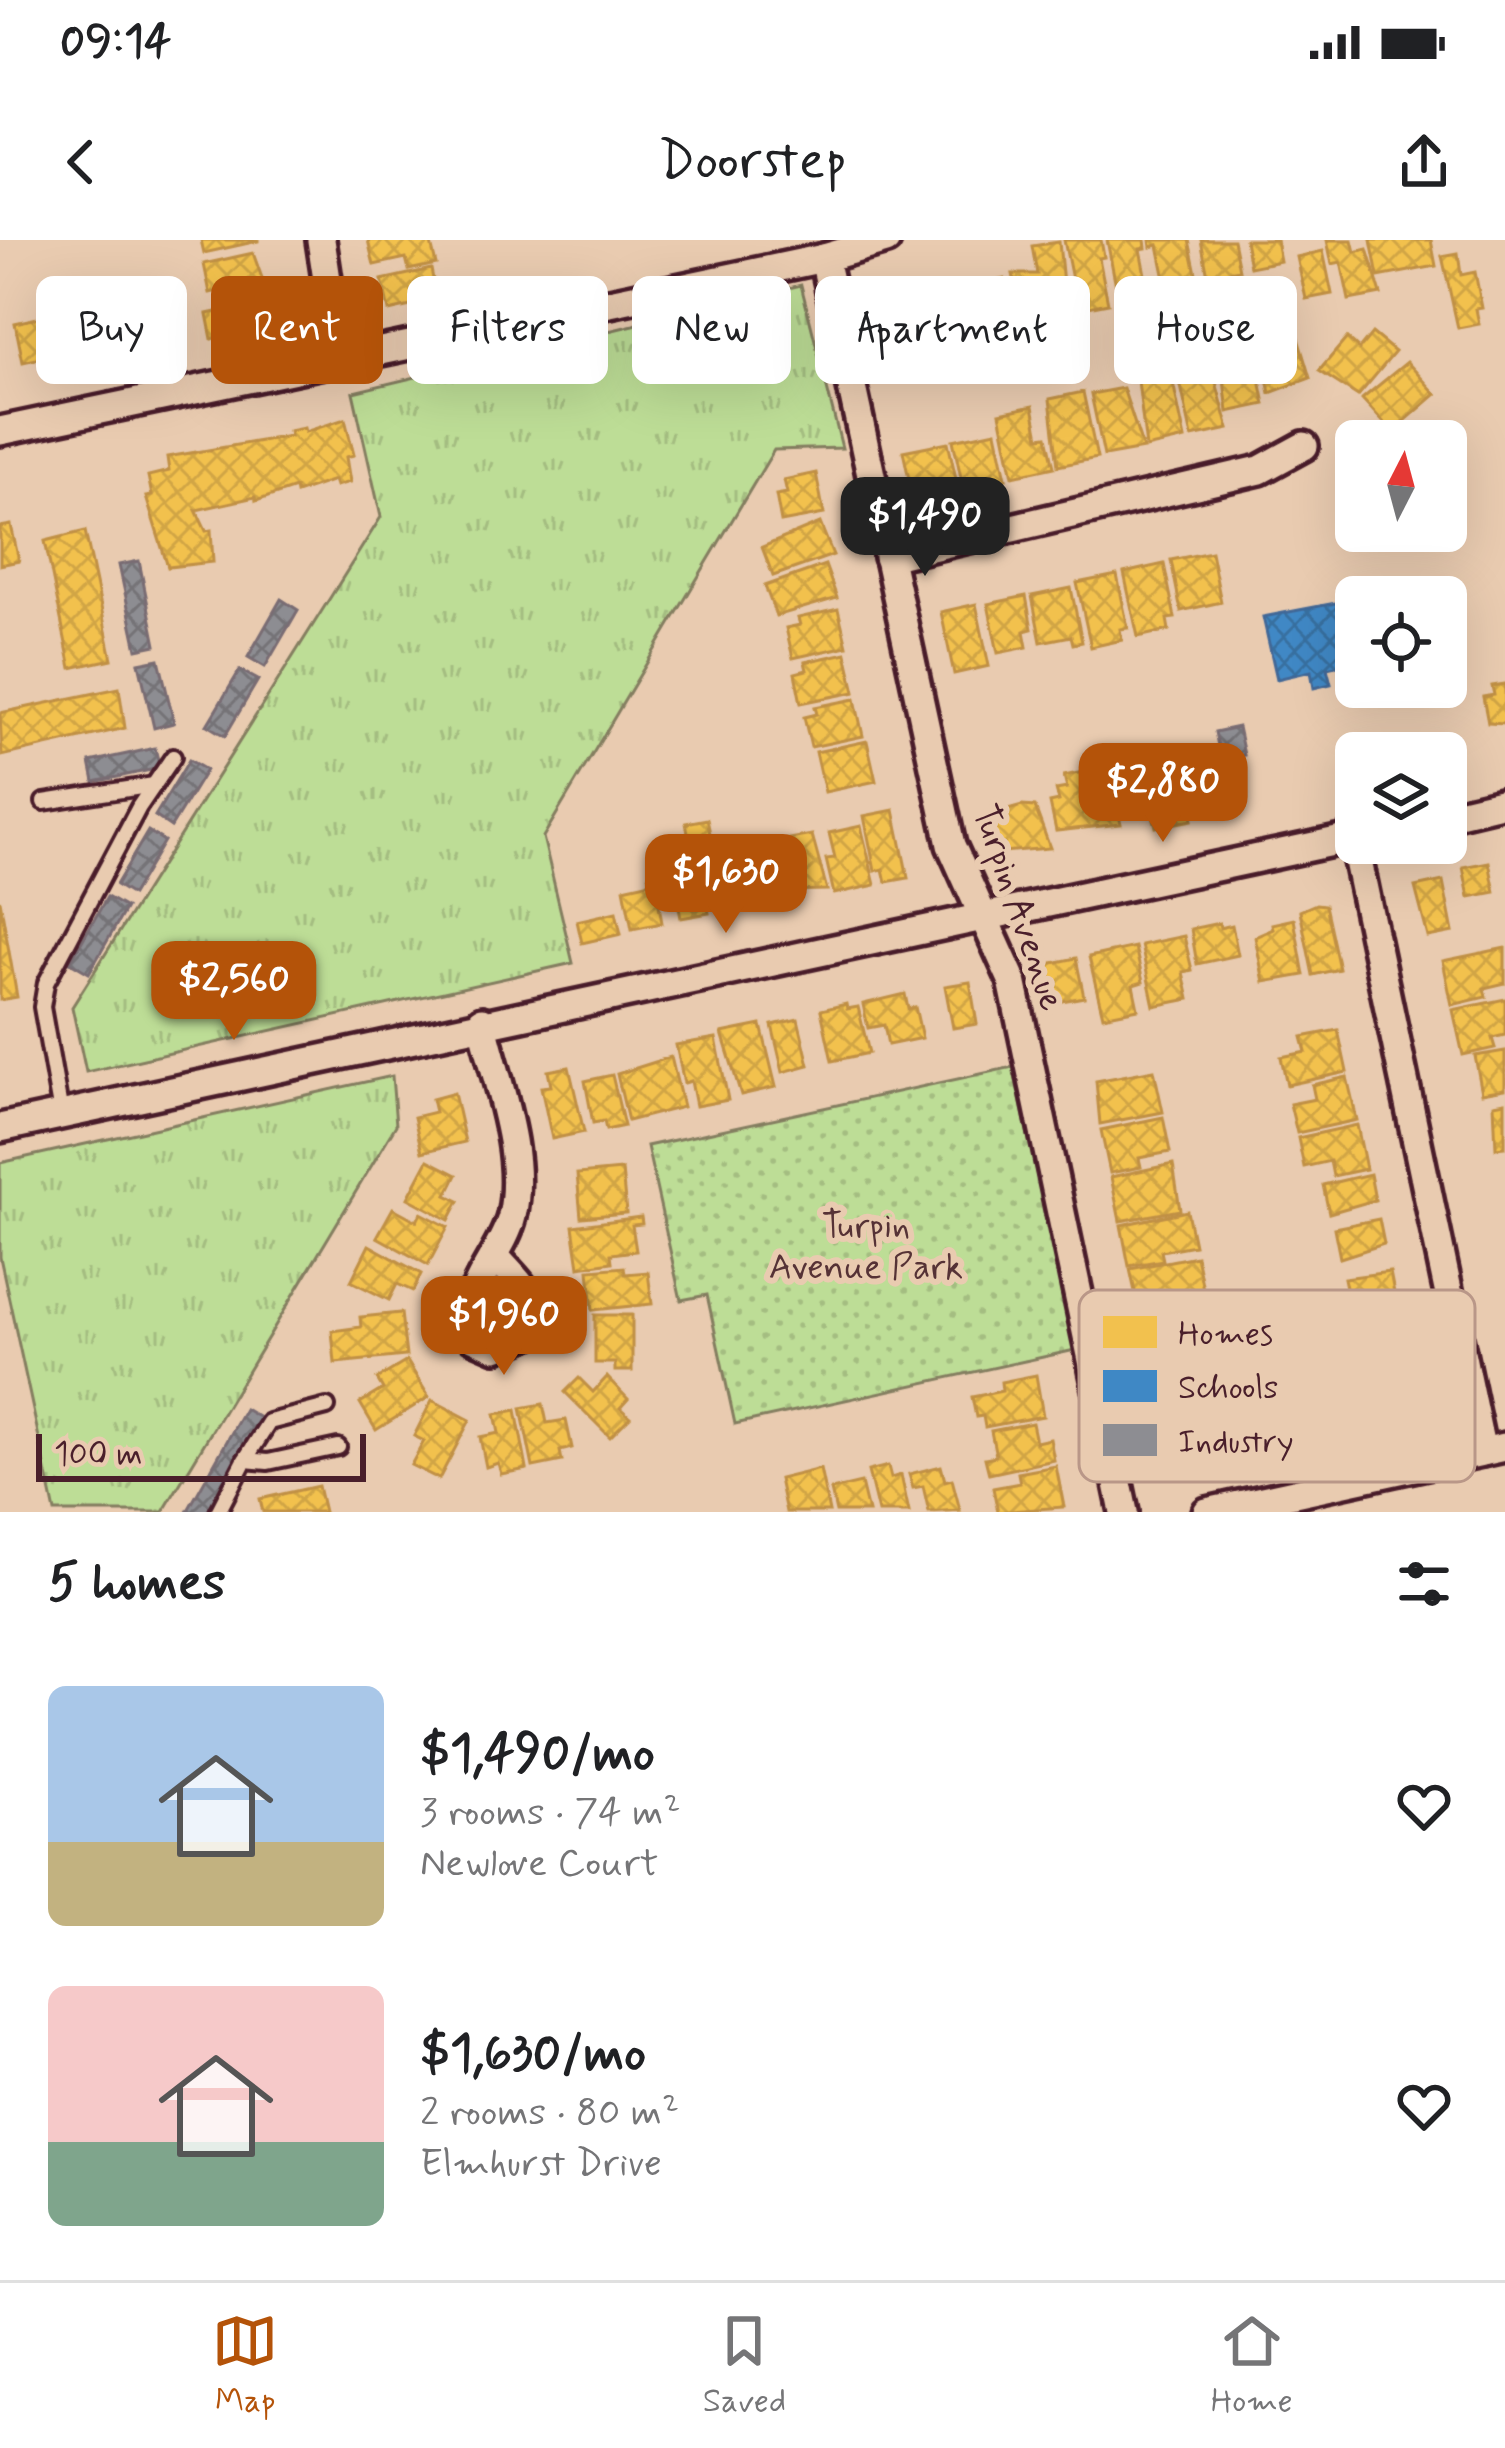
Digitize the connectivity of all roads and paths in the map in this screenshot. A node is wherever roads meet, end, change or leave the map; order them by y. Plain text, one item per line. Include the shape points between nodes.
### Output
1 (321, 240) edge
2 (886, 240) edge
3 (824, 258) junction
4 (326, 276) edge
5 (383, 350) edge
6 (221, 384) edge
7 (0, 431) edge
8 (1304, 446) dead end
9 (888, 557) junction
10 (173, 757) dead end
11 (154, 785) junction
12 (44, 802) dead end
13 (1505, 802) edge
14 (1467, 811) edge
15 (1335, 841) edge
16 (1361, 864) edge
17 (983, 914) junction
18 (482, 1021) junction
19 (62, 1114) junction
20 (0, 1128) edge
21 (497, 1258) dead end
22 (1458, 1290) edge
23 (1079, 1298) edge
24 (1475, 1366) edge
25 (327, 1407) dead end
26 (338, 1447) dead end
27 (1494, 1450) edge
28 (244, 1460) junction
29 (1118, 1482) edge
30 (1346, 1482) edge
31 (218, 1512) edge
32 (1124, 1512) edge
33 (1207, 1512) edge

1 - 4 street
2 - 3 street
3 - 5 street
3 - 9 street, Turpin Avenue
6 - 7 street
8 - 9 street via 1260,470
9 - 17 street, Turpin Avenue via 951,845
10 - 11 lane
11 - 12 lane
11 - 19 lane via 46,983 42,1007
13 - 14 street
15 - 17 street
16 - 22 street
17 - 18 street
17 - 23 street, Turpin Avenue via 1012,980
18 - 19 street
18 - 21 street via 516,1182
19 - 20 street
24 - 27 street
25 - 28 lane via 269,1422
26 - 28 lane
28 - 31 lane
29 - 32 street, Turpin Avenue
30 - 33 street

